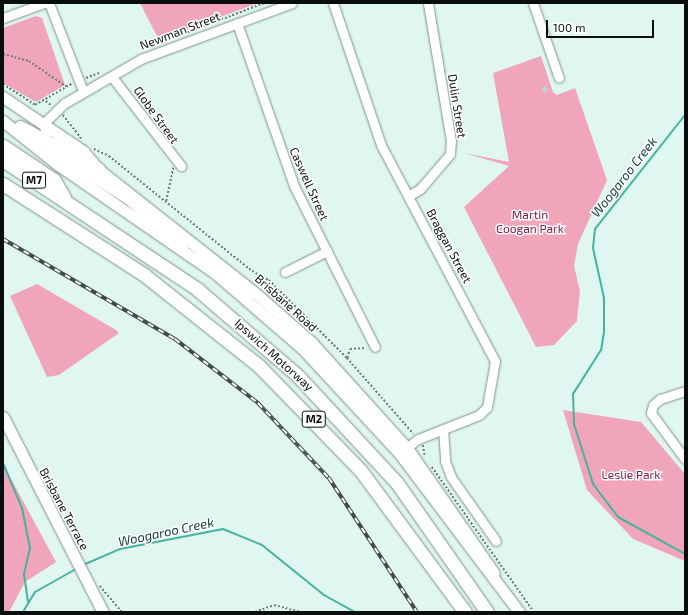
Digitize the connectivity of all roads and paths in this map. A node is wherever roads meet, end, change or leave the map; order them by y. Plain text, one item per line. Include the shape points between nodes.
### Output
1 (44, 3) edge
2 (49, 3) edge
3 (292, 3) edge
4 (333, 3) edge
5 (428, 3) edge
6 (533, 3) edge
7 (3, 18) edge
8 (237, 23) junction
9 (3, 54) edge
10 (112, 77) junction
11 (559, 78) dead end
12 (78, 80) junction
13 (3, 84) edge
14 (67, 87) junction
15 (84, 91) junction
16 (3, 97) edge
17 (3, 104) edge
18 (3, 121) edge
19 (44, 123) junction
20 (20, 127) dead end
21 (46, 139) junction
22 (3, 146) edge
23 (3, 160) edge
24 (178, 163) joint
25 (98, 169) junction
26 (3, 184) edge
27 (3, 195) edge
28 (22, 196) junction
29 (408, 196) junction
30 (66, 200) junction
31 (166, 201) dead end
32 (184, 250) junction
33 (327, 251) junction
34 (285, 272) dead end
35 (375, 347) joint
36 (347, 358) dead end
37 (685, 390) edge
38 (3, 417) edge
39 (443, 429) junction
40 (403, 451) junction
41 (685, 459) edge
42 (496, 541) dead end
43 (94, 584) junction
44 (104, 612) edge
45 (122, 612) edge
46 (255, 612) edge
47 (300, 612) edge
48 (464, 612) edge
49 (487, 612) edge
50 (519, 612) edge

1 - 7 street
2 - 12 street
3 - 8 street, Newman Street
4 - 29 street, Braggan Street via 381,145
5 - 29 street, Dulin Street via 451,142 450,154 420,189
6 - 11 street
8 - 10 street, Newman Street via 155,53
8 - 33 street, Caswell Street via 294,186
9 - 14 path via 29,61
10 - 15 street, Newman Street
10 - 24 street, Globe Street
12 - 14 path
12 - 15 street
13 - 14 path via 35,105
15 - 19 street, Newman Street
16 - 19 main road, Brisbane Road
17 - 19 street via 36,122
18 - 32 main road, Brisbane Road via 52,161
19 - 21 street
19 - 25 main road, Brisbane Road via 83,151
20 - 21 highway
21 - 25 highway
21 - 32 street via 54,152 127,199 179,241
22 - 30 highway, M2 via 54,180
23 - 30 highway, Ipswich Motorway / M7
24 - 31 path
25 - 40 main road, Brisbane Road via 282,316 349,381
26 - 28 highway, Ipswich Motorway / M7
27 - 28 highway
28 - 48 highway, Ipswich Motorway / M2 via 173,295 275,381 361,471
29 - 39 street, Braggan Street via 495,361 487,407 479,415
30 - 49 highway, Ipswich Motorway / M2 via 197,289 320,396 401,489
32 - 40 main road, Brisbane Road via 302,348
33 - 34 street
33 - 35 street, Caswell Street
35 - 36 path via 350,349
37 - 41 street via 660,399 653,405 651,413
38 - 43 main road, Brisbane Terrace via 69,547
39 - 40 street, Braggan Street
39 - 42 street via 445,461 451,476
40 - 50 main road, Brisbane Road
43 - 44 main road, Brisbane Terrace
43 - 45 path
46 - 47 path via 274,604

